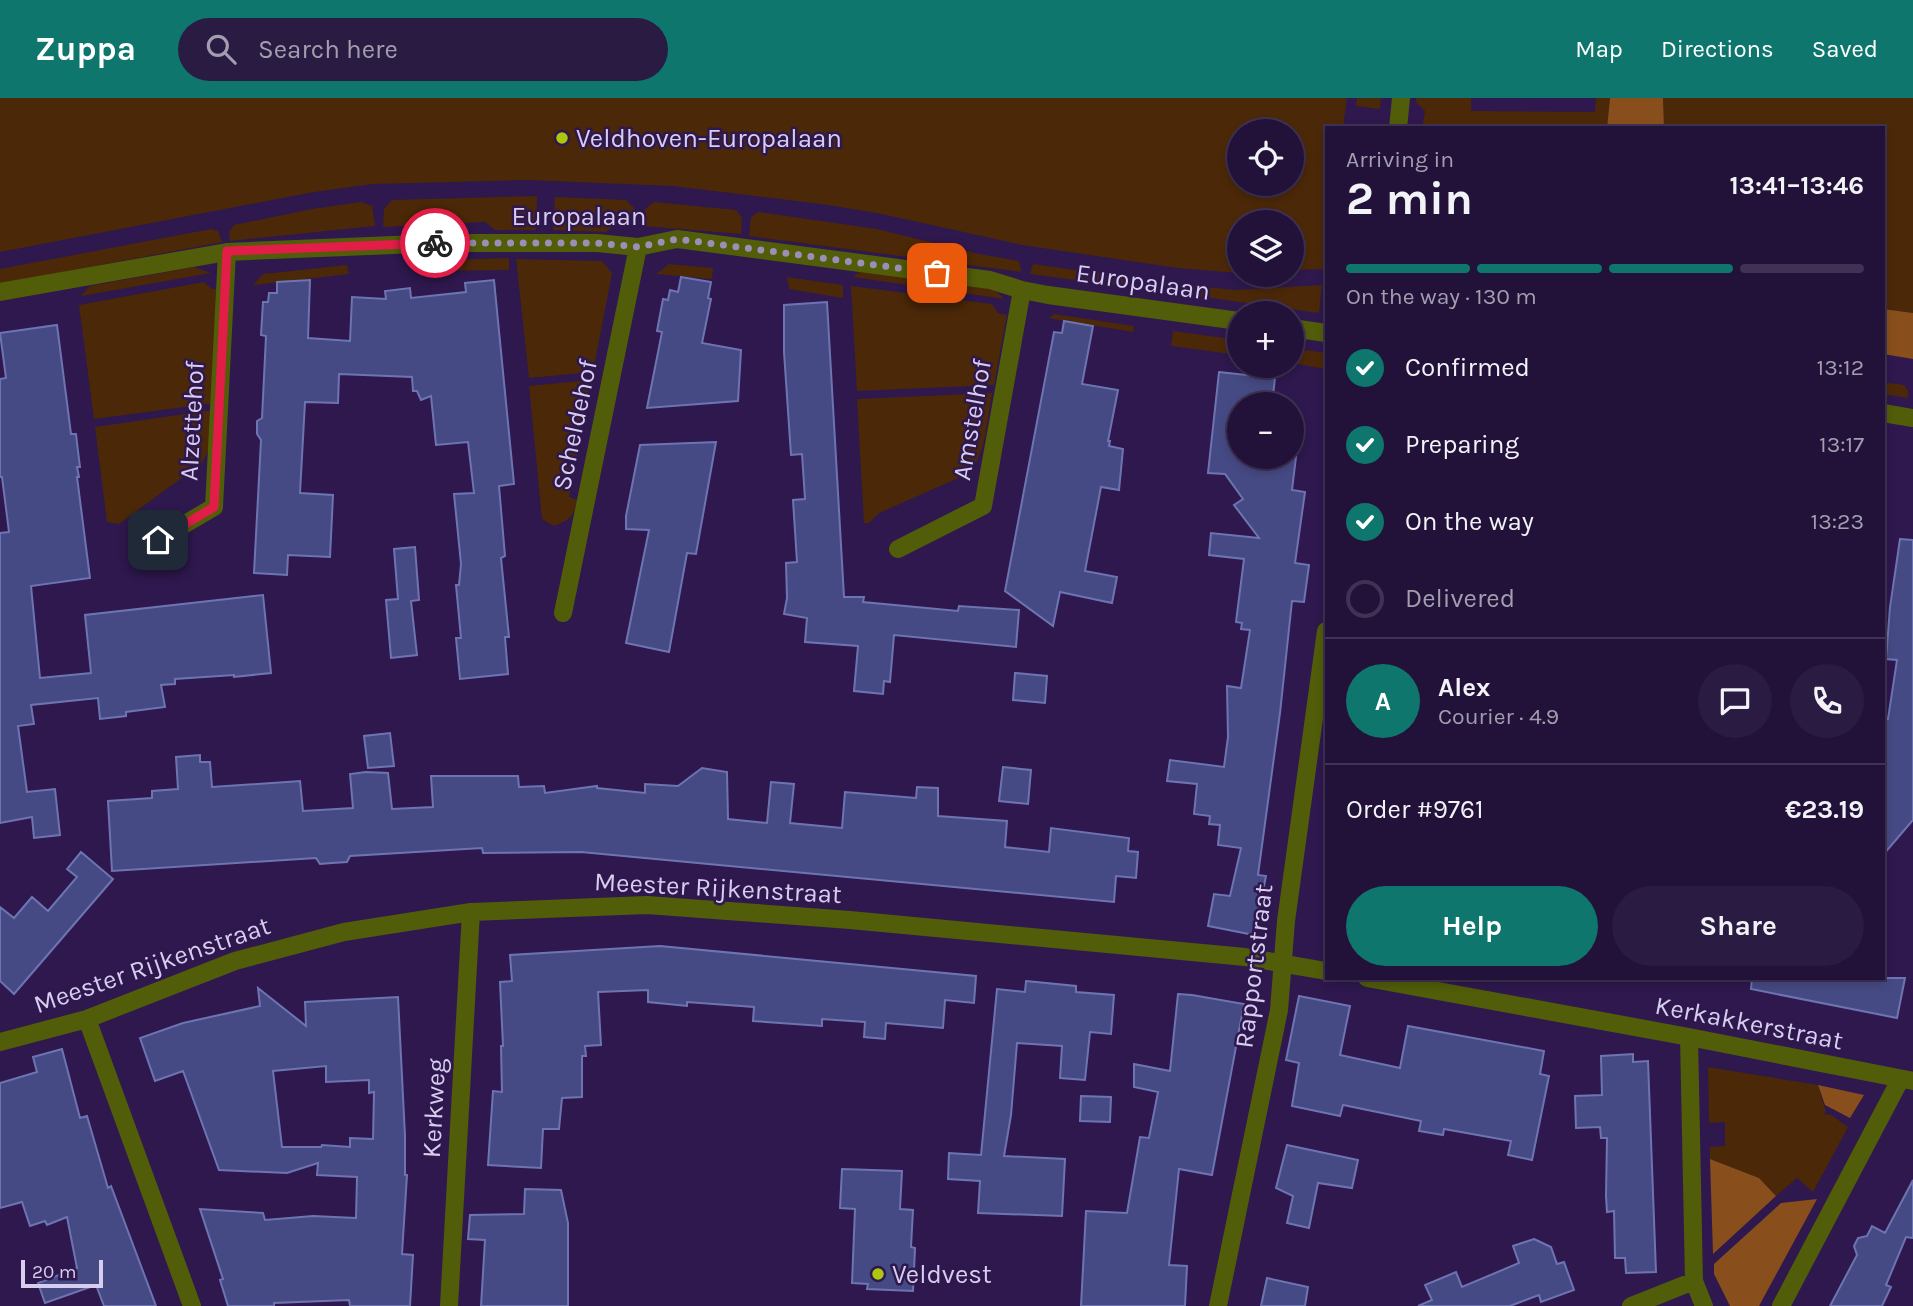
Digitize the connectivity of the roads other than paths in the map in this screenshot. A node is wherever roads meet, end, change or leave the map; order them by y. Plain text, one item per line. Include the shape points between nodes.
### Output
1 (1401, 98) edge
2 (1398, 126) edge
3 (638, 247) junction
4 (227, 251) junction
5 (1022, 290) junction
6 (0, 292) edge
7 (1227, 319) edge
8 (1304, 330) edge
9 (1325, 333) edge
10 (1885, 413) edge
11 (1913, 418) edge
12 (898, 550) dead end
13 (139, 551) dead end
14 (563, 613) dead end
15 (1325, 639) edge
16 (471, 912) junction
17 (1282, 963) junction
18 (1325, 971) edge
19 (1378, 980) edge
20 (87, 1019) junction
21 (1689, 1037) junction
22 (0, 1042) edge
23 (1906, 1081) edge
24 (1694, 1281) junction
25 (192, 1306) edge
26 (449, 1306) edge
27 (1218, 1306) edge
28 (1632, 1306) edge
29 (1704, 1306) edge
30 (1781, 1306) edge

1 - 2 street
3 - 4 street, Europalaan via 441,243
3 - 5 street, Europalaan via 677,239 990,279
3 - 14 street, Scheldehof
4 - 6 street, Europalaan
4 - 13 street, Alzettehof via 214,507
5 - 7 street, Europalaan
5 - 12 street, Amstelhof via 983,506
8 - 9 street
10 - 11 street
15 - 17 street, Rapportstraat
16 - 17 street, Meester Rijkenstraat via 647,905 850,920
16 - 20 street, Meester Rijkenstraat via 344,932 235,961
16 - 26 street, Kerkweg
17 - 18 street
17 - 27 street, Rapportstraat via 1279,1010
19 - 21 street, Kerkakkerstraat
20 - 22 street, Meester Rijkenstraat
20 - 25 street
21 - 23 street, Kerkakkerstraat
21 - 24 street
23 - 30 street
24 - 28 street
24 - 29 street

